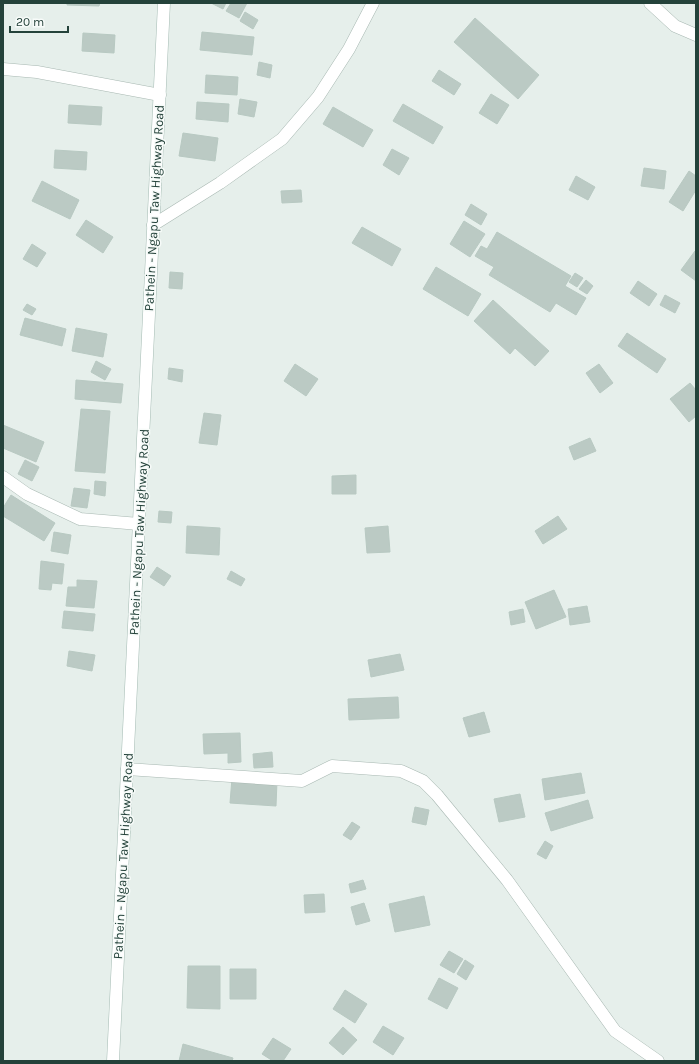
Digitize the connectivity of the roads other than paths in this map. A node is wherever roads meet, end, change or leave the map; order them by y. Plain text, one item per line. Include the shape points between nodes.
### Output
1 (164, 3) edge
2 (373, 3) edge
3 (650, 3) edge
4 (696, 35) edge
5 (3, 69) edge
6 (160, 95) junction
7 (153, 225) junction
8 (3, 477) edge
9 (139, 524) junction
10 (127, 769) junction
11 (113, 1061) edge
12 (658, 1061) edge

1 - 6 street, Pathein - Ngapu Taw Highway Road
2 - 7 street via 349,49 318,97 282,139 220,183
3 - 4 street via 675,26
5 - 6 street via 37,72
6 - 7 street, Pathein - Ngapu Taw Highway Road
7 - 9 street, Pathein - Ngapu Taw Highway Road
8 - 9 street via 27,494 80,519
9 - 10 street, Pathein - Ngapu Taw Highway Road
10 - 11 street, Pathein - Ngapu Taw Highway Road
10 - 12 street via 302,781 332,766 401,771 423,781 507,880 615,1031

